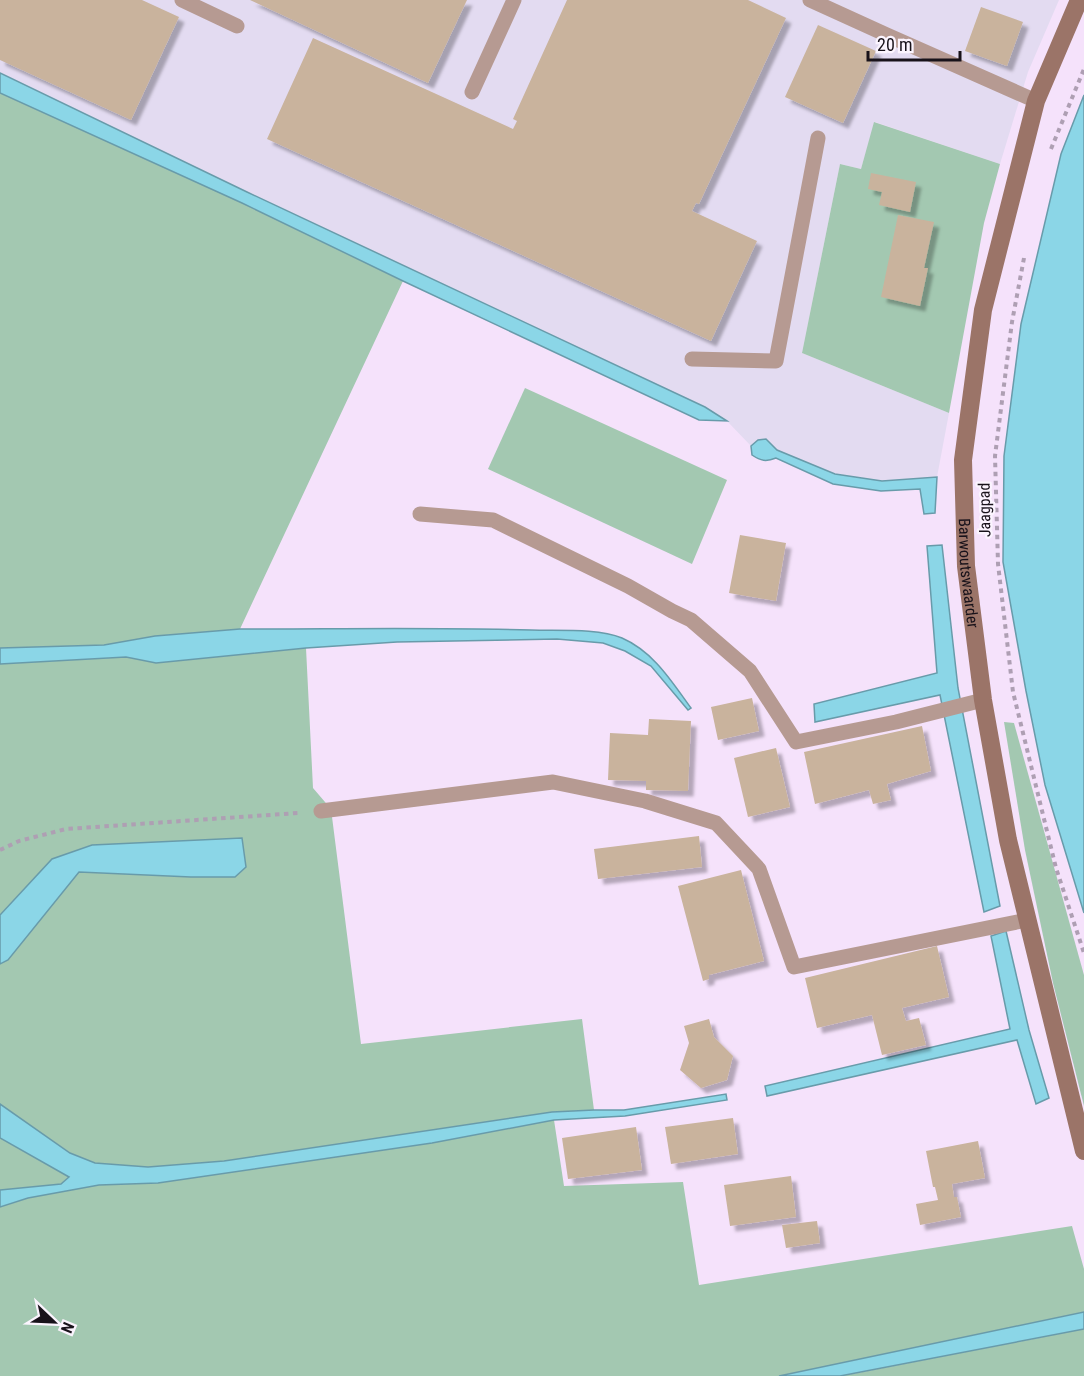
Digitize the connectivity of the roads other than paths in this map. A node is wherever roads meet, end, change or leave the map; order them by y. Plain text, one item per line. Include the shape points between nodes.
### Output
1 (182, 0) edge
2 (514, 0) edge
3 (810, 0) edge
4 (1079, 0) edge
5 (237, 26) dead end
6 (472, 92) dead end
7 (1036, 101) junction
8 (818, 138) dead end
9 (692, 359) dead end
10 (420, 514) dead end
11 (975, 702) junction
12 (321, 811) road end
13 (1027, 920) junction
14 (1084, 1151) edge

1 - 5 lane
2 - 6 lane
3 - 7 lane
4 - 7 street, Barwoutswaarder
7 - 11 street, Barwoutswaarder via 983,310 963,460
8 - 9 lane via 776,361
10 - 11 lane via 493,520 691,620 750,670 796,742
11 - 13 street, Barwoutswaarder
12 - 13 lane via 553,782 645,801 716,823 759,869 794,967
13 - 14 street, Barwoutswaarder

